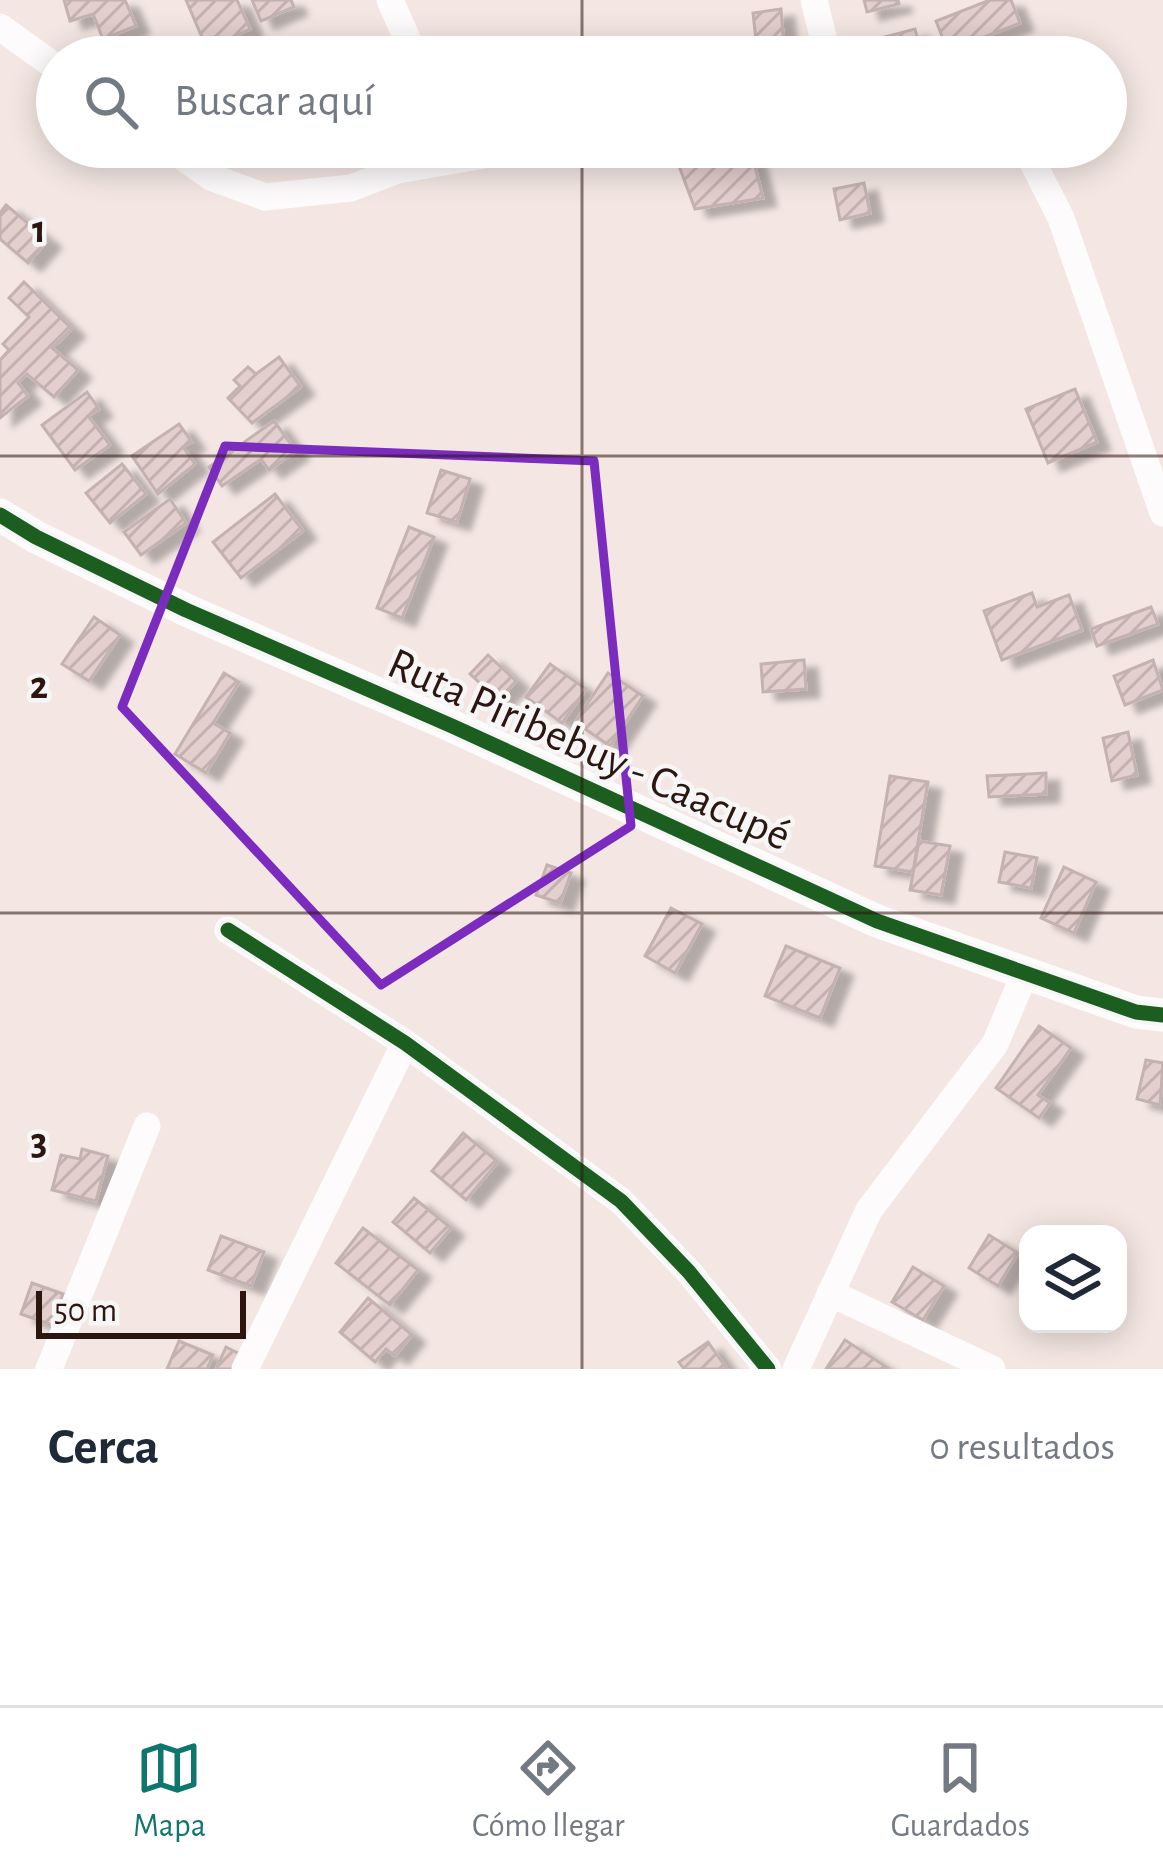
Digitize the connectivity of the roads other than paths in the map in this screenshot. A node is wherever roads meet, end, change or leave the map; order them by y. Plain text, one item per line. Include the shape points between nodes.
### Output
1 (390, 0) edge
2 (814, 0) edge
3 (0, 27) edge
4 (406, 36) edge
5 (823, 36) edge
6 (36, 53) edge
7 (198, 168) edge
8 (404, 168) edge
9 (1035, 168) edge
10 (1163, 513) edge
11 (0, 515) edge
12 (228, 930) dead end
13 (1025, 973) junction
14 (1163, 1015) edge
15 (405, 1042) junction
16 (147, 1126) dead end
17 (830, 1293) junction
18 (49, 1369) edge
19 (245, 1369) edge
20 (768, 1369) edge
21 (796, 1369) edge
22 (992, 1369) edge

1 - 4 street
2 - 5 street
3 - 6 street
7 - 8 street via 265,197 351,188
9 - 10 street via 1061,218
11 - 13 street, Ruta Piribebuy - Caacupé via 186,610 877,921
12 - 15 street
13 - 14 street, Ruta Piribebuy - Caacupé
13 - 17 street via 994,1044 869,1210
15 - 19 street
15 - 20 street via 621,1201
16 - 18 street
17 - 21 street
17 - 22 street

